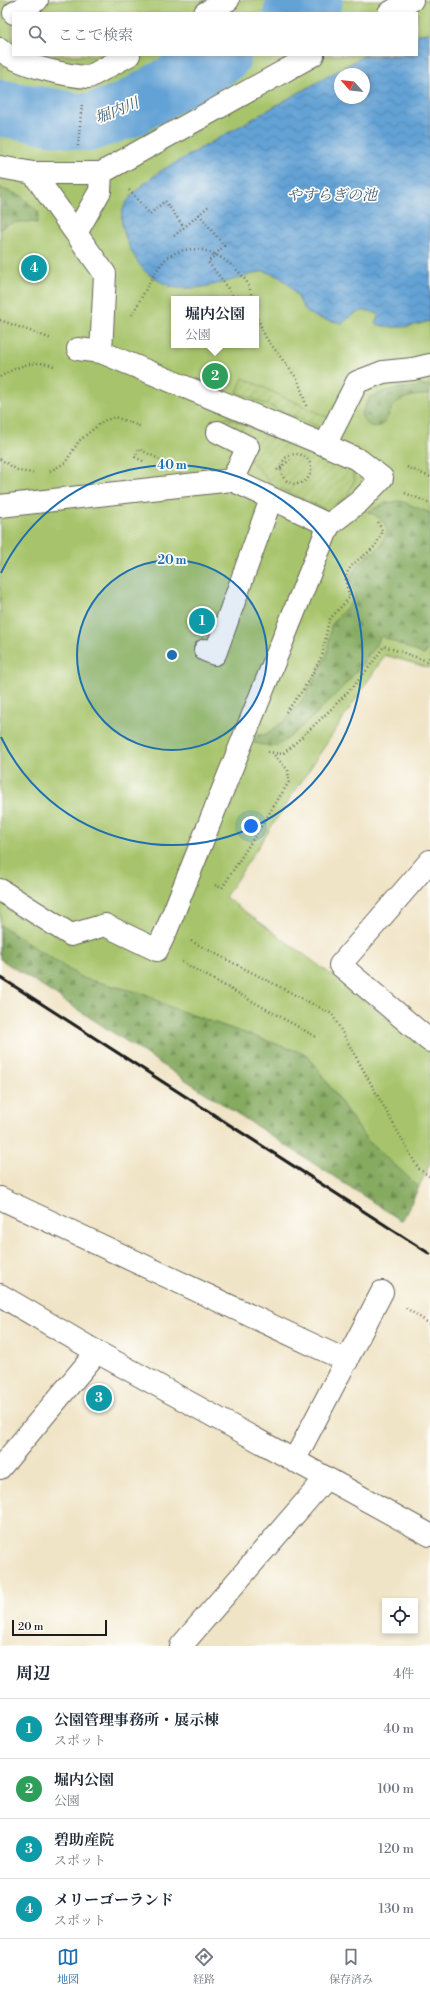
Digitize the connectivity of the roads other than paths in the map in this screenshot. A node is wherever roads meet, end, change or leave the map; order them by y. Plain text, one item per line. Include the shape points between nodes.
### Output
1 (37, 0) edge
2 (228, 0) edge
3 (412, 0) edge
4 (16, 12) edge
5 (207, 12) edge
6 (391, 12) edge
7 (12, 14) edge
8 (0, 21) edge
9 (0, 49) edge
10 (127, 56) edge
11 (311, 56) edge
12 (0, 167) edge
13 (33, 173) junction
14 (100, 173) junction
15 (76, 233) junction
16 (78, 349) road end
17 (100, 352) junction
18 (430, 365) edge
19 (218, 432) dead end
20 (325, 445) junction
21 (232, 480) junction
22 (271, 499) junction
23 (0, 506) edge
24 (329, 525) junction
25 (205, 650) dead end
26 (430, 861) edge
27 (0, 890) edge
28 (430, 1041) edge
29 (0, 1198) edge
30 (382, 1292) dead end
31 (0, 1295) edge
32 (98, 1352) junction
33 (348, 1361) junction
34 (294, 1461) junction
35 (0, 1468) edge
36 (326, 1478) junction
37 (430, 1535) edge
38 (181, 1646) edge

1 - 4 street
2 - 5 street
3 - 6 street
7 - 8 street
9 - 10 street via 26,64 73,76 84,84 90,77
11 - 14 street
12 - 13 street
13 - 14 street
13 - 15 street
14 - 15 street via 100,191
15 - 17 street via 105,274
16 - 17 street
17 - 20 street
18 - 20 street via 383,372 357,382
19 - 21 street via 248,447
20 - 24 street via 359,460 382,478 360,501
21 - 22 street
21 - 23 street
22 - 24 street
22 - 25 street via 214,654
24 - 27 street via 157,950 105,925 70,935
26 - 28 street via 340,965
29 - 33 street
30 - 33 street
31 - 32 street
32 - 34 street
32 - 35 street
33 - 34 street
34 - 36 street
36 - 37 street
36 - 38 street

